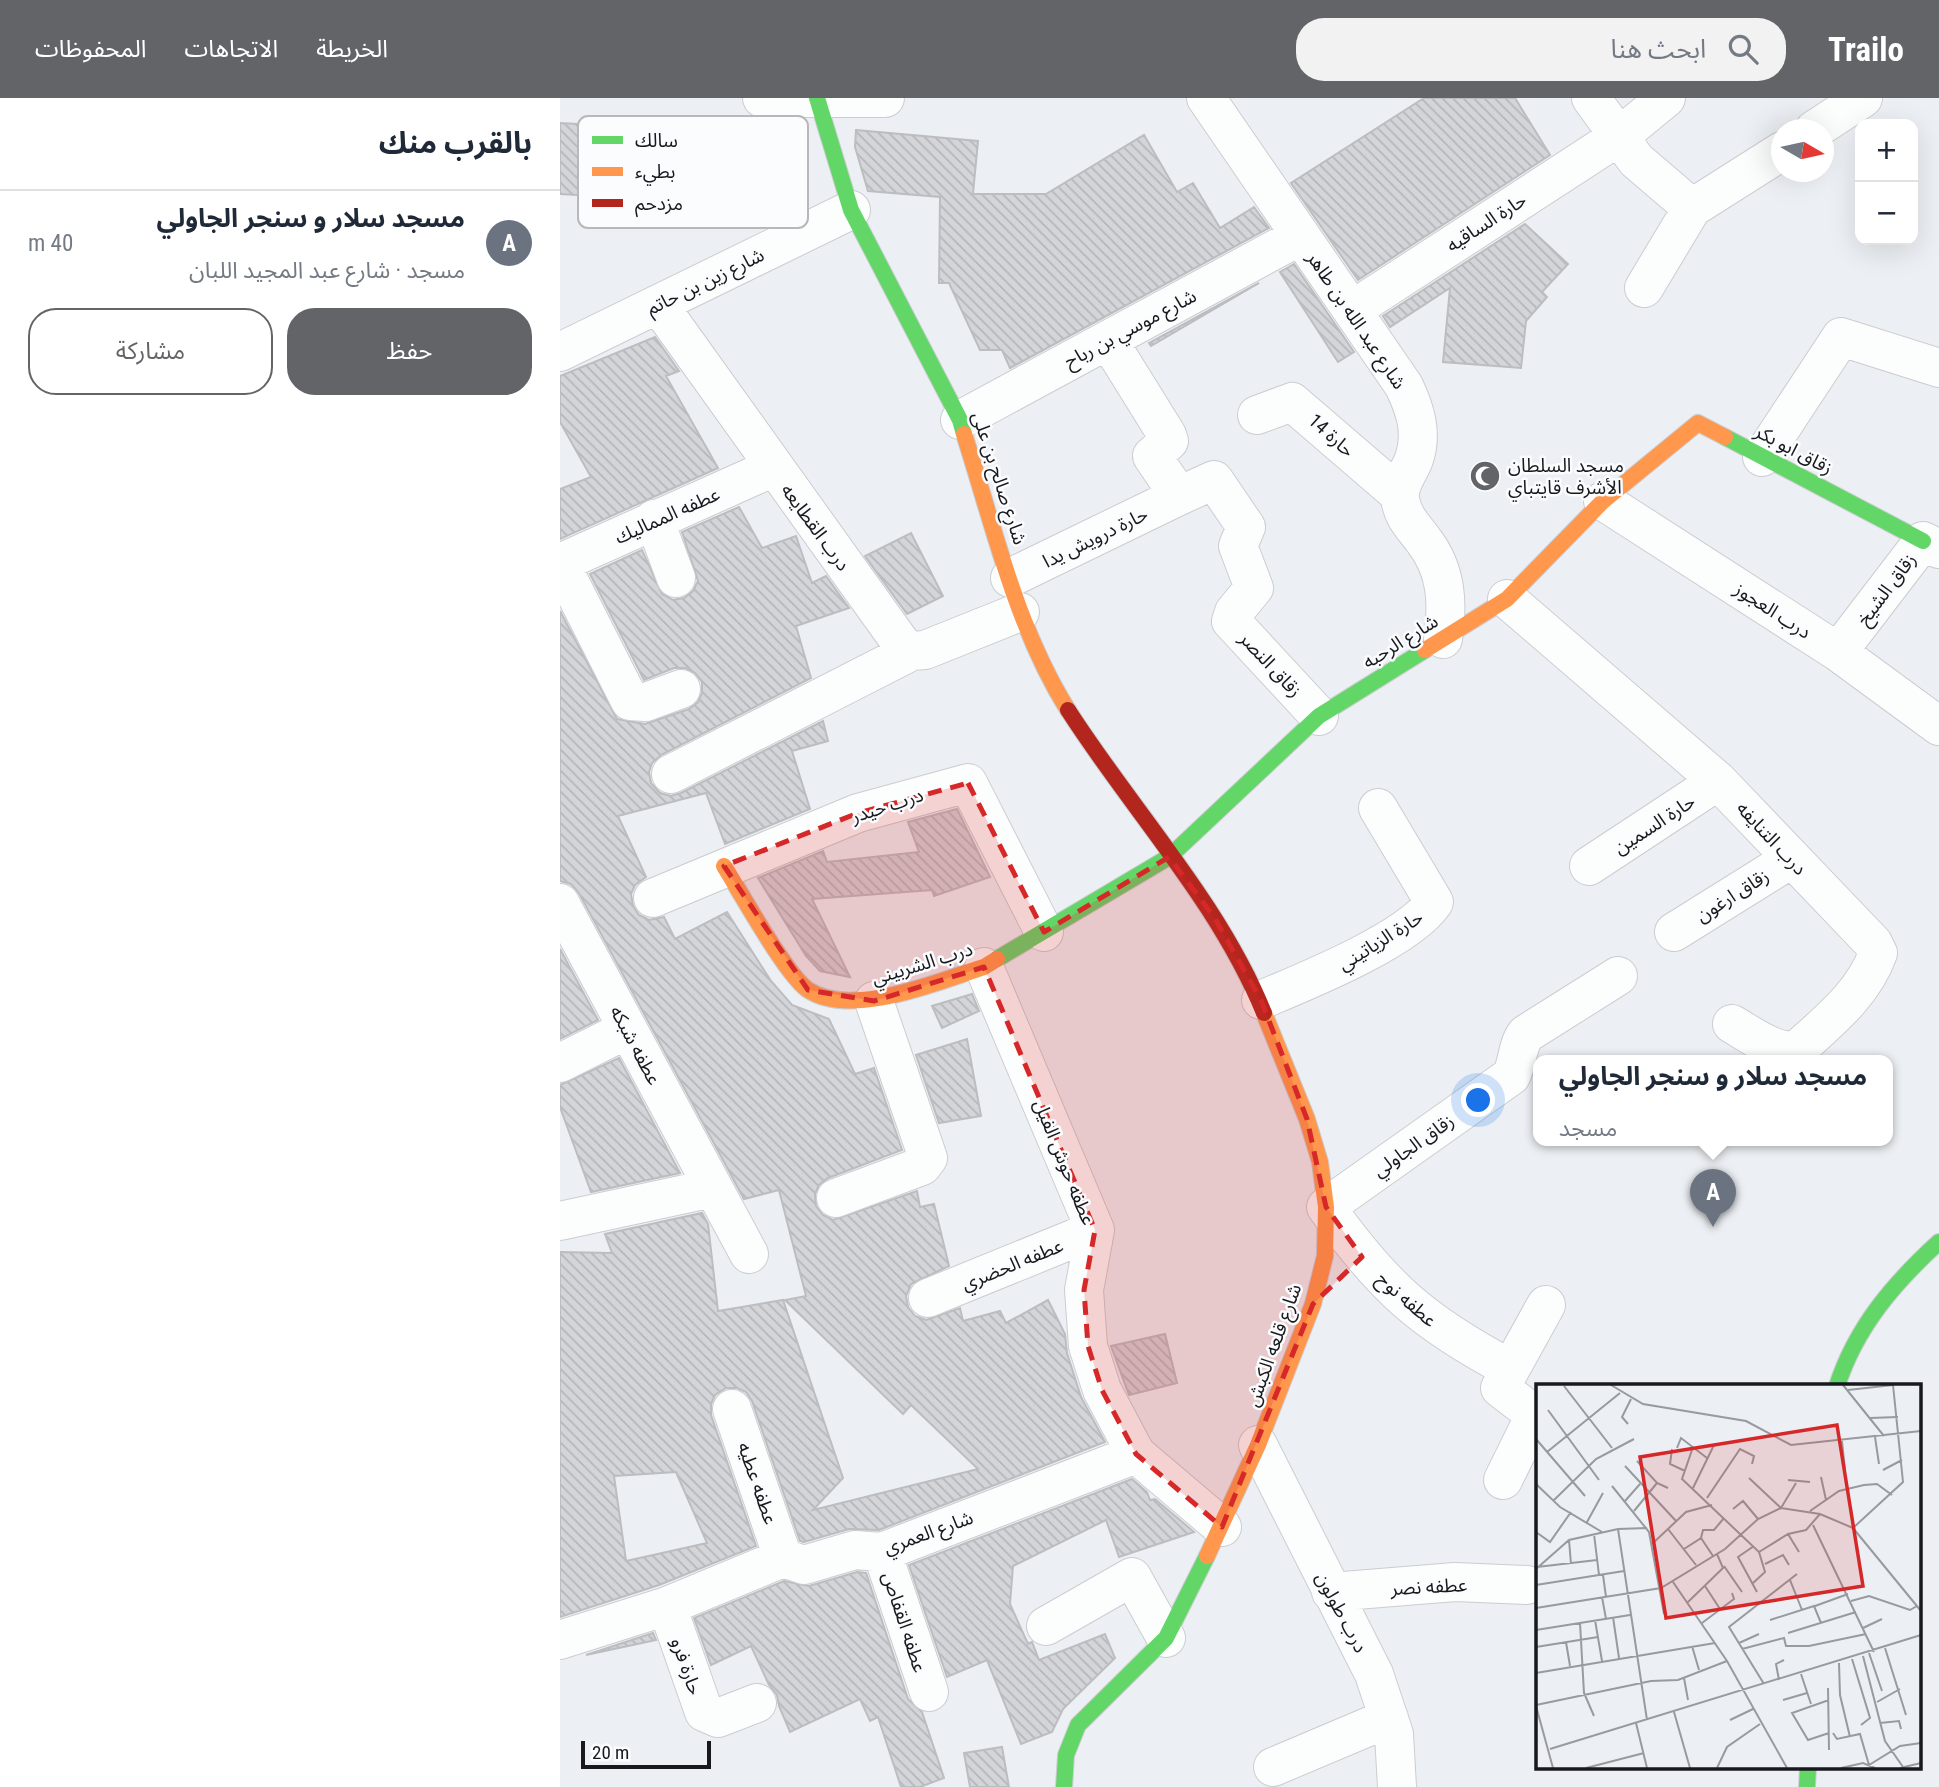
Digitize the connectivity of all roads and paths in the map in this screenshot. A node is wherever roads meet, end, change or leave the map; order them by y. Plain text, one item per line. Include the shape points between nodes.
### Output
1 (762, 98) edge
2 (885, 98) edge
3 (1206, 98) edge
4 (1591, 98) edge
5 (1666, 98) edge
6 (1863, 98) edge
7 (817, 99) edge
8 (1831, 119) edge
9 (1620, 135) junction
10 (1771, 158) edge
11 (1692, 208) junction
12 (851, 210) junction
13 (1300, 236) junction
14 (1644, 288) dead end
15 (658, 304) junction
16 (1352, 310) junction
17 (1108, 340) junction
18 (560, 352) edge
19 (1939, 368) edge
20 (1257, 415) dead end
21 (960, 420) junction
22 (1762, 457) junction
23 (1651, 461) joint
24 (774, 467) junction
25 (1400, 495) junction
26 (1179, 496) junction
27 (1603, 501) junction
28 (654, 520) junction
29 (1931, 545) edge
30 (560, 563) edge
31 (676, 578) dead end
32 (1015, 595) junction
33 (1507, 599) junction
34 (1443, 639) junction
35 (912, 651) junction
36 (1838, 652) junction
37 (681, 689) dead end
38 (1319, 716) junction
39 (1939, 726) edge
40 (671, 774) dead end
41 (1718, 781) junction
42 (1378, 808) dead end
43 (1169, 857) junction
44 (1791, 859) junction
45 (724, 866) junction
46 (1590, 866) dead end
47 (653, 898) dead end
48 (560, 903) edge
49 (1044, 932) junction
50 (1674, 932) dead end
51 (984, 967) junction
52 (1618, 976) dead end
53 (1261, 1000) junction
54 (874, 1001) junction
55 (1732, 1024) dead end
56 (628, 1028) junction
57 (560, 1062) edge
58 (713, 1188) junction
59 (836, 1198) dead end
60 (1326, 1207) junction
61 (560, 1221) edge
62 (1095, 1230) junction
63 (1939, 1242) edge
64 (749, 1254) dead end
65 (1362, 1257) junction
66 (928, 1298) dead end
67 (1313, 1304) junction
68 (1546, 1305) dead end
69 (1509, 1368) junction
70 (1838, 1384) edge
71 (732, 1409) dead end
72 (1258, 1445) junction
73 (1136, 1454) junction
74 (1503, 1480) dead end
75 (1222, 1527) junction
76 (882, 1552) junction
77 (783, 1558) junction
78 (1527, 1585) dead end
79 (1331, 1592) junction
80 (667, 1606) junction
81 (1046, 1626) dead end
82 (1166, 1639) junction
83 (560, 1640) edge
84 (929, 1692) dead end
85 (757, 1703) dead end
86 (1390, 1718) junction
87 (1273, 1767) dead end
88 (1061, 1786) edge
89 (1396, 1787) edge

1 - 7 street
2 - 7 street
3 - 13 street, شارع عبد الله بن طاهر
4 - 9 street
5 - 9 street, حارة الساقيه
6 - 8 street
7 - 12 street, شارع صالح بن على
9 - 11 street via 1636,160
9 - 16 street, حارة الساقيه
10 - 11 street
11 - 14 street
12 - 15 street, شارع زين بن حاتم
12 - 21 street, شارع صالح بن على
13 - 16 street, شارع عبد الله بن طاهر
13 - 17 street, شارع موسي بن رباح
15 - 18 street, شارع زين بن حاتم
15 - 24 street, درب القطايعه
16 - 25 street, شارع عبد الله بن طاهر via 1415,408 1415,457
17 - 21 street, شارع موسي بن رباح
17 - 26 street via 1167,435 1169,441 1152,456
19 - 22 street via 1841,337
20 - 25 street, حارة 14 via 1292,402
21 - 32 street, شارع صالح بن على
22 - 23 street, زقاق ابو بكر via 1698,423
22 - 29 street, زقاق ابو بكر
23 - 27 street, شارع الرحبه
24 - 28 street, عطفه المماليك
24 - 35 street, درب القطايعه via 896,637
25 - 34 street via 1402,511 1437,558 1445,584
26 - 32 street, حارة درويش يدا
26 - 38 street, زقاق النصر via 1214,480 1246,527 1238,547 1254,589 1231,621
27 - 33 street, شارع الرحبه
27 - 36 street, درب العجوز
28 - 30 street, عطفه المماليك
28 - 31 street
29 - 36 street, زقاق الشيخ
30 - 37 street via 630,701 646,702
32 - 35 street via 925,650
32 - 43 street, شارع صالح بن على via 1052,684
33 - 34 street, شارع الرحبه
33 - 41 street, درب التنايفه
34 - 38 street, شارع الرحبه
35 - 40 street
36 - 39 street, درب العجوز
38 - 43 street, شارع الرحبه
41 - 44 street, درب التنايفه
41 - 46 street, حارة السمين
42 - 53 street, حارة الزياتيني via 1434,902 1412,925 1336,968
43 - 49 street, درب الشربيني
43 - 53 street, شارع قلعه الكبش via 1214,917
44 - 50 street, زقاق ارغون
44 - 55 street, درب التنايفه via 1878,953 1846,1006 1798,1049 1780,1050
45 - 47 street, درب حيدر
45 - 49 street, درب حيدر via 858,813 968,783
45 - 54 street, درب الشربيني via 807,990 828,997
48 - 56 street, عطفه شبكه
49 - 51 street, درب الشربيني
51 - 54 street, درب الشربيني
51 - 62 street, عطفه حوش الفيل
52 - 60 street, زقاق الجاولي via 1526,1034 1511,1076
53 - 60 street, شارع قلعه الكبش via 1310,1130
54 - 59 street via 928,1158 922,1166
56 - 57 street
56 - 58 street, عطفه شبكه
58 - 61 street
58 - 64 street, عطفه شبكه
60 - 65 street, عطفه نوح
60 - 67 street, شارع قلعه الكبش via 1325,1256
62 - 66 street, عطفه الحضري
62 - 73 street, عطفه حوش الفيل via 1084,1290 1088,1346 1102,1390
63 - 70 street via 1905,1272 1867,1321
65 - 67 street
65 - 69 street, عطفه نوح via 1415,1309 1455,1339
67 - 72 street, شارع قلعه الكبش
68 - 69 street
69 - 74 street via 1500,1388 1535,1415
71 - 77 street, عطفه عطيه
72 - 75 street, شارع قلعه الكبش
72 - 79 street, درب طولون
73 - 75 street, عطفه حوش الفيل
73 - 76 street, شارع العمري
75 - 82 street, شارع قلعه الكبش
76 - 77 street, شارع العمري via 855,1550 804,1565
76 - 84 street, عطفه القفاص
77 - 80 street, شارع العمري
78 - 79 street, عطفه نصر via 1455,1583
79 - 86 street, درب طولون via 1374,1674
80 - 83 street, شارع العمري
80 - 85 street, حارة فرو via 704,1712 718,1718
81 - 82 street via 1132,1577
82 - 88 street, شارع قلعه الكبش via 1079,1725 1066,1755
86 - 87 street
86 - 89 street, درب طولون

